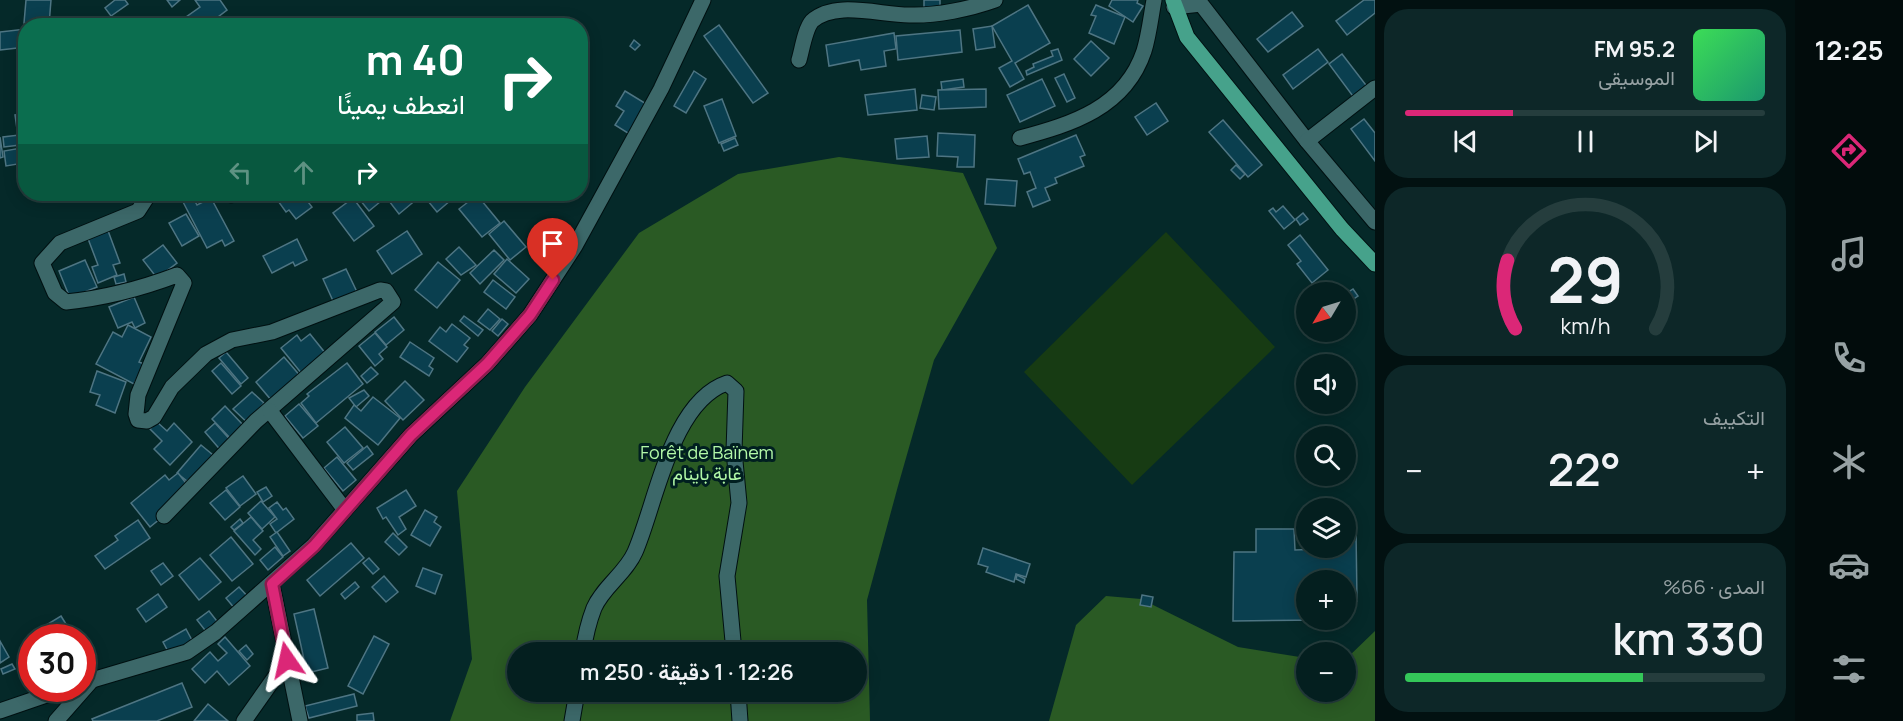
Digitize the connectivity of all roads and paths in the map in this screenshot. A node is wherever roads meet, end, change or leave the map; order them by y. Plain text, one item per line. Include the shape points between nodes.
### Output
1 (703, 0) edge
2 (995, 0) edge
3 (1154, 0) edge
4 (1173, 3) edge
5 (799, 60) dead end
6 (1375, 88) edge
7 (1020, 138) dead end
8 (1307, 141) junction
9 (145, 201) edge
10 (1372, 213) edge
11 (1375, 264) edge
12 (270, 411) junction
13 (345, 510) junction
14 (164, 516) dead end
15 (272, 584) junction
16 (586, 642) edge
17 (733, 642) edge
18 (287, 660) junction
19 (96, 679) edge
20 (26, 702) edge
21 (71, 702) edge
22 (575, 702) edge
23 (739, 702) edge
24 (0, 711) edge
25 (56, 721) edge
26 (244, 721) edge
27 (300, 721) edge
28 (572, 721) edge
29 (740, 721) edge

1 - 13 street via 661,89 598,204 530,315 487,364 411,435
2 - 5 street via 911,16 843,8 826,11 810,22
3 - 7 street via 1143,52 1108,104 1060,126
4 - 8 street via 1201,4
4 - 11 main road via 1187,37 1342,229
6 - 8 street
8 - 10 street
9 - 12 street via 138,211 60,243 42,263 55,293 66,302 98,299 177,275 184,283 138,395 138,420 154,417 172,387 197,362 232,340 273,332 380,290 386,291 393,302
12 - 13 street
12 - 14 street
13 - 15 street via 314,546
15 - 18 street
15 - 19 street via 188,652
16 - 17 street via 595,606 634,554 674,441 703,399 714,388 727,383 736,391 734,451 740,503 727,576
18 - 26 street
18 - 27 street
20 - 24 street
21 - 25 street
22 - 28 street
23 - 29 street

